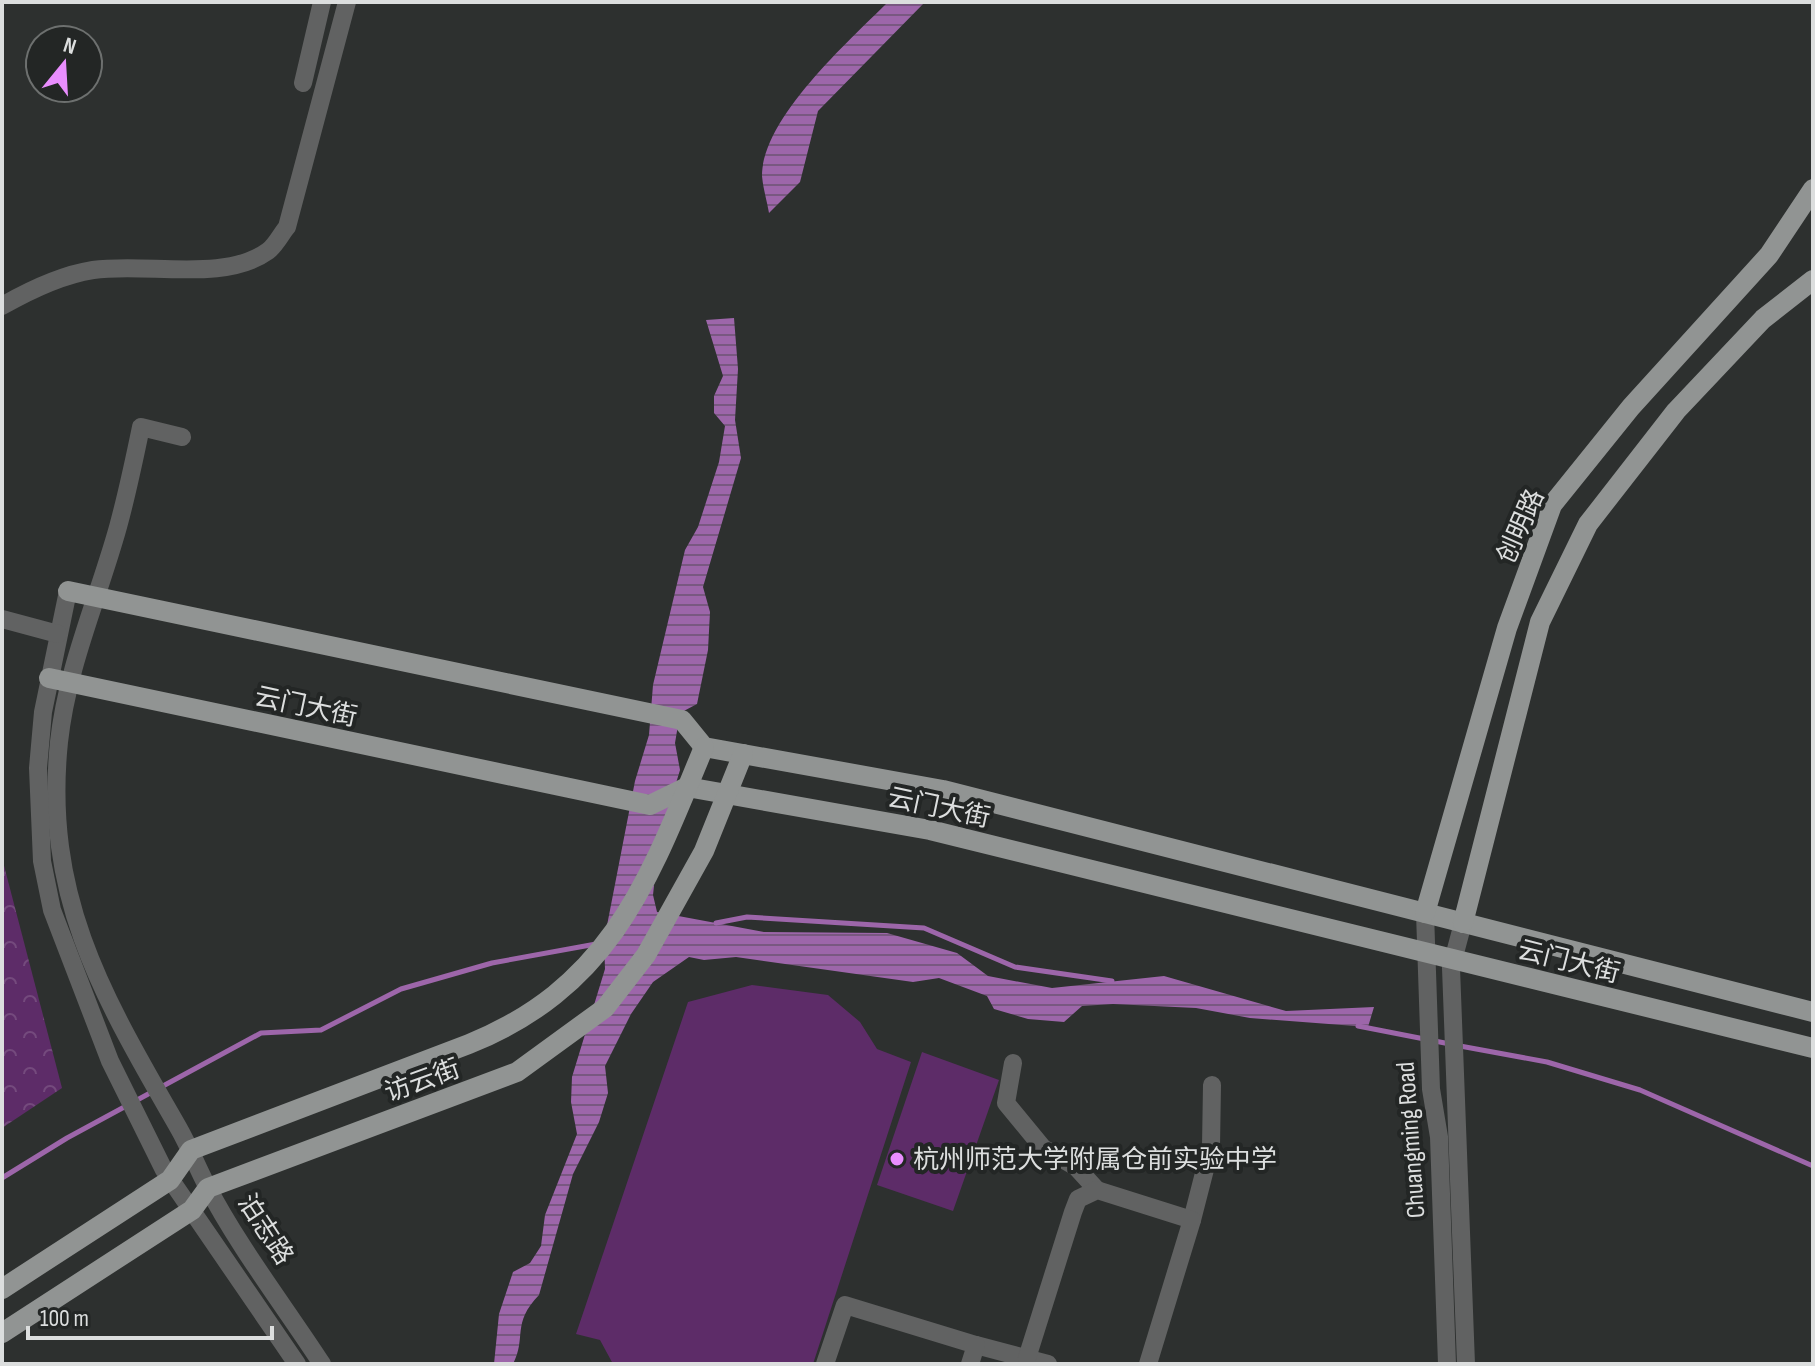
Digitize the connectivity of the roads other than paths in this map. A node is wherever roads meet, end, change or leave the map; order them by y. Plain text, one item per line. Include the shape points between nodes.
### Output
1 (322, 2) edge
2 (347, 2) edge
3 (303, 83) dead end
4 (1813, 189) edge
5 (1813, 280) edge
6 (2, 306) edge
7 (182, 437) dead end
8 (68, 591) joint
9 (96, 596) junction
10 (2, 619) edge
11 (58, 634) junction
12 (58, 680) junction
13 (704, 747) junction
14 (743, 754) junction
15 (687, 787) junction
16 (727, 794) junction
17 (1425, 913) junction
18 (1463, 923) junction
19 (1427, 951) junction
20 (1453, 958) junction
21 (1813, 1012) edge
22 (1813, 1048) edge
23 (1013, 1063) dead end
24 (1212, 1085) dead end
25 (191, 1150) junction
26 (167, 1175) junction
27 (208, 1188) junction
28 (1097, 1190) junction
29 (192, 1210) junction
30 (1192, 1220) junction
31 (2, 1289) edge
32 (2, 1333) edge
33 (976, 1345) junction
34 (1027, 1358) junction
35 (297, 1364) edge
36 (322, 1364) edge
37 (825, 1364) edge
38 (970, 1364) edge
39 (1048, 1364) edge
40 (1148, 1364) edge
41 (1447, 1364) edge
42 (1466, 1364) edge

1 - 3 street
2 - 6 street via 287,227 270,250 221,268 91,270 30,290
4 - 17 main road, 创明路 via 1769,255 1631,407 1552,505 1507,628
5 - 18 main road via 1763,319 1676,411 1588,524 1540,622
7 - 9 street via 141,427
8 - 9 main road
8 - 11 street
9 - 12 street
9 - 13 main road via 682,720
10 - 11 street
11 - 12 street
12 - 15 main road, 云门大街 via 650,805
12 - 25 street, 泊志路 via 58,805 70,906 90,964
12 - 26 street, 泊志路 via 38,768 42,861 52,910 110,1061
13 - 14 main road, 云门大街
13 - 15 main road, 访云街
14 - 16 main road, 访云街
14 - 17 main road, 云门大街 via 943,790
15 - 16 main road, 云门大街
15 - 25 main road, 访云街 via 640,894 589,964 543,1007 510,1028
16 - 19 main road, 云门大街 via 930,830
16 - 27 main road, 访云街 via 700,859 646,955 605,1008 517,1072
17 - 18 main road, 云门大街
17 - 19 street, Chuangming Road
18 - 20 street, Chuangming Road
18 - 21 main road, 云门大街
19 - 20 main road, 云门大街
19 - 41 street, Chuangming Road
20 - 22 main road, 云门大街
20 - 42 street, Chuangming Road
23 - 28 street via 1006,1103 1018,1122
24 - 30 street via 1211,1146
25 - 26 main road
25 - 27 street, 泊志路
26 - 29 street, 泊志路
26 - 31 main road
27 - 29 main road
27 - 36 street, 泊志路
28 - 30 street
28 - 34 street via 1078,1199
29 - 32 main road
29 - 35 street, 泊志路
30 - 40 street
33 - 34 street
33 - 37 street via 845,1305
33 - 38 street
34 - 39 street

